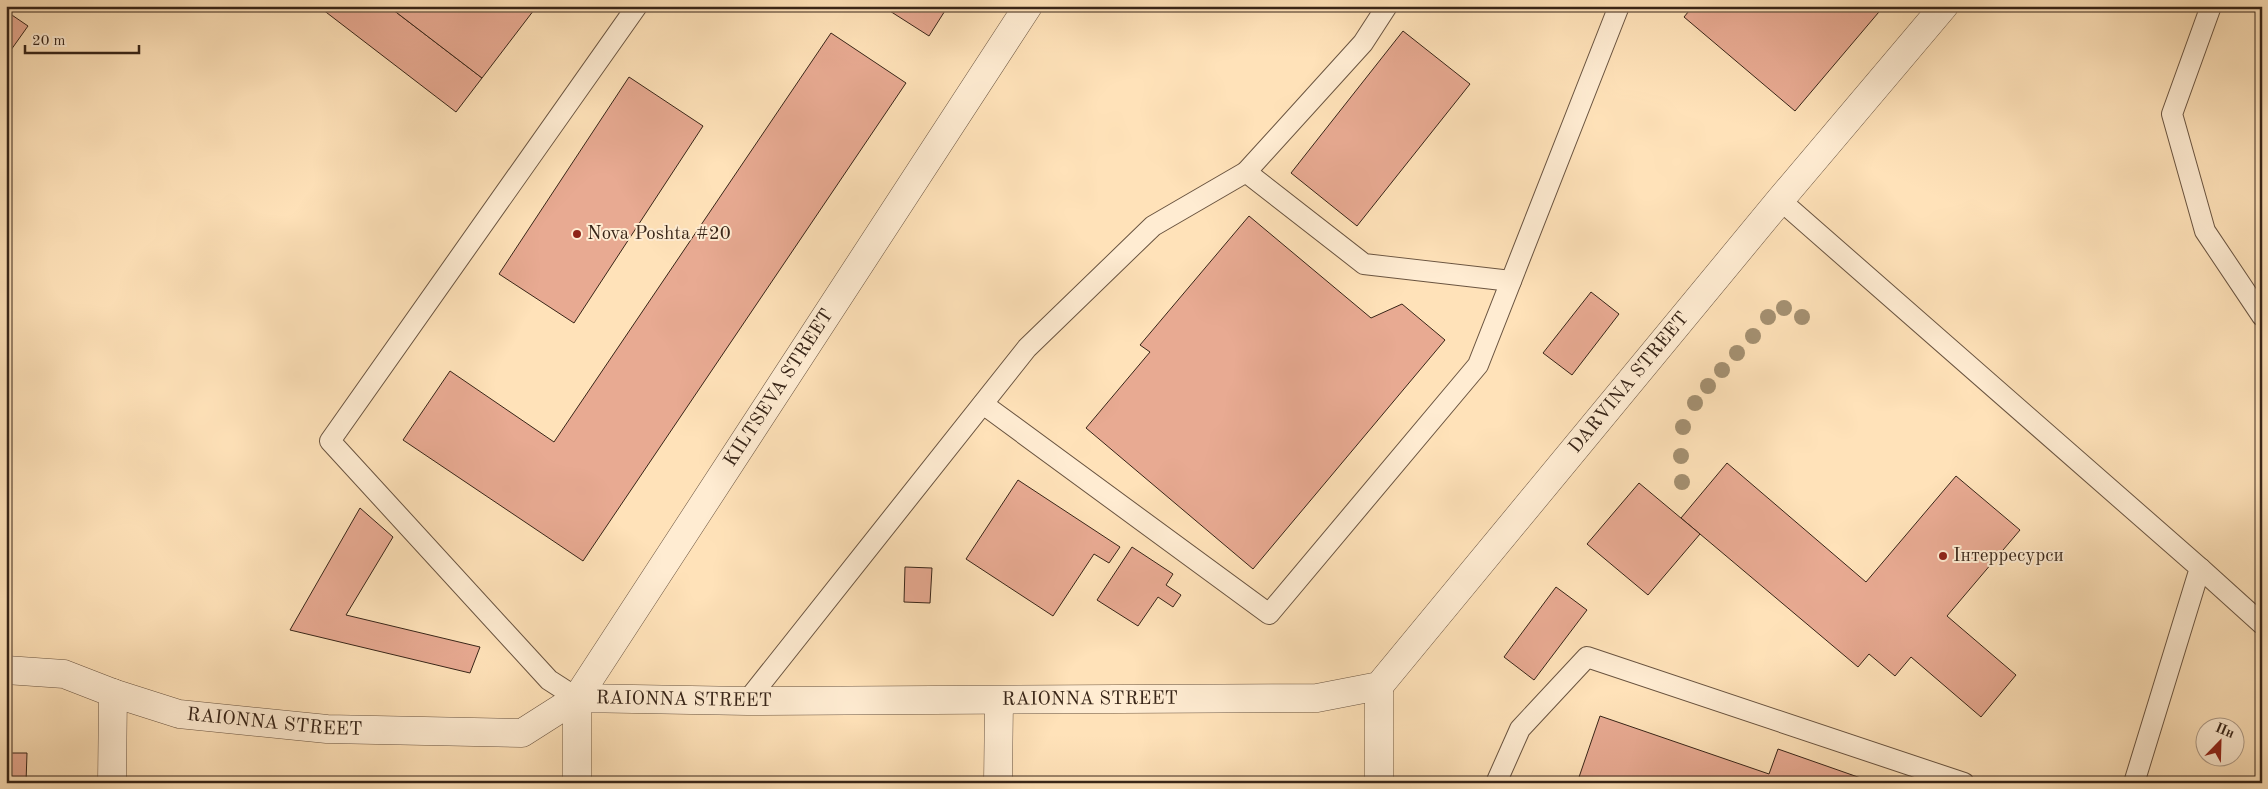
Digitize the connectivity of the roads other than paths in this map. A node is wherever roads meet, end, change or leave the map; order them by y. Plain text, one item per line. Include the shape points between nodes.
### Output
1 (637, 6) edge
2 (1028, 6) edge
3 (1386, 6) edge
4 (1619, 6) edge
5 (1944, 6) edge
6 (2211, 6) edge
7 (1246, 172) junction
8 (1780, 200) junction
9 (1511, 281) junction
10 (2262, 316) edge
11 (983, 404) junction
12 (2200, 568) junction
13 (2262, 624) edge
14 (6, 670) edge
15 (1379, 686) junction
16 (113, 693) junction
17 (577, 698) junction
18 (747, 701) junction
19 (999, 701) junction
20 (112, 783) edge
21 (578, 783) edge
22 (998, 783) edge
23 (1379, 783) edge
24 (1496, 783) edge
25 (1964, 783) edge
26 (2134, 783) edge

1 - 17 lane via 330,441 549,680
2 - 17 street, KILTSEVA STREET
3 - 7 lane via 1363,43
4 - 9 lane
5 - 8 street, DARVINA STREET
6 - 10 lane via 2172,114 2205,231
7 - 9 lane via 1364,264
7 - 11 lane via 1153,226 1027,348
8 - 12 lane
8 - 15 street, DARVINA STREET
9 - 11 lane via 1478,365 1270,614
11 - 18 lane
12 - 13 lane
12 - 26 lane
14 - 16 street, RAIONNA STREET via 64,674
15 - 19 street, RAIONNA STREET via 1317,698
15 - 23 street
16 - 17 street, RAIONNA STREET via 179,714 326,729 522,733
16 - 20 street
17 - 18 street, RAIONNA STREET
17 - 21 street
18 - 19 street, RAIONNA STREET
19 - 22 street
24 - 25 lane via 1520,729 1588,657

